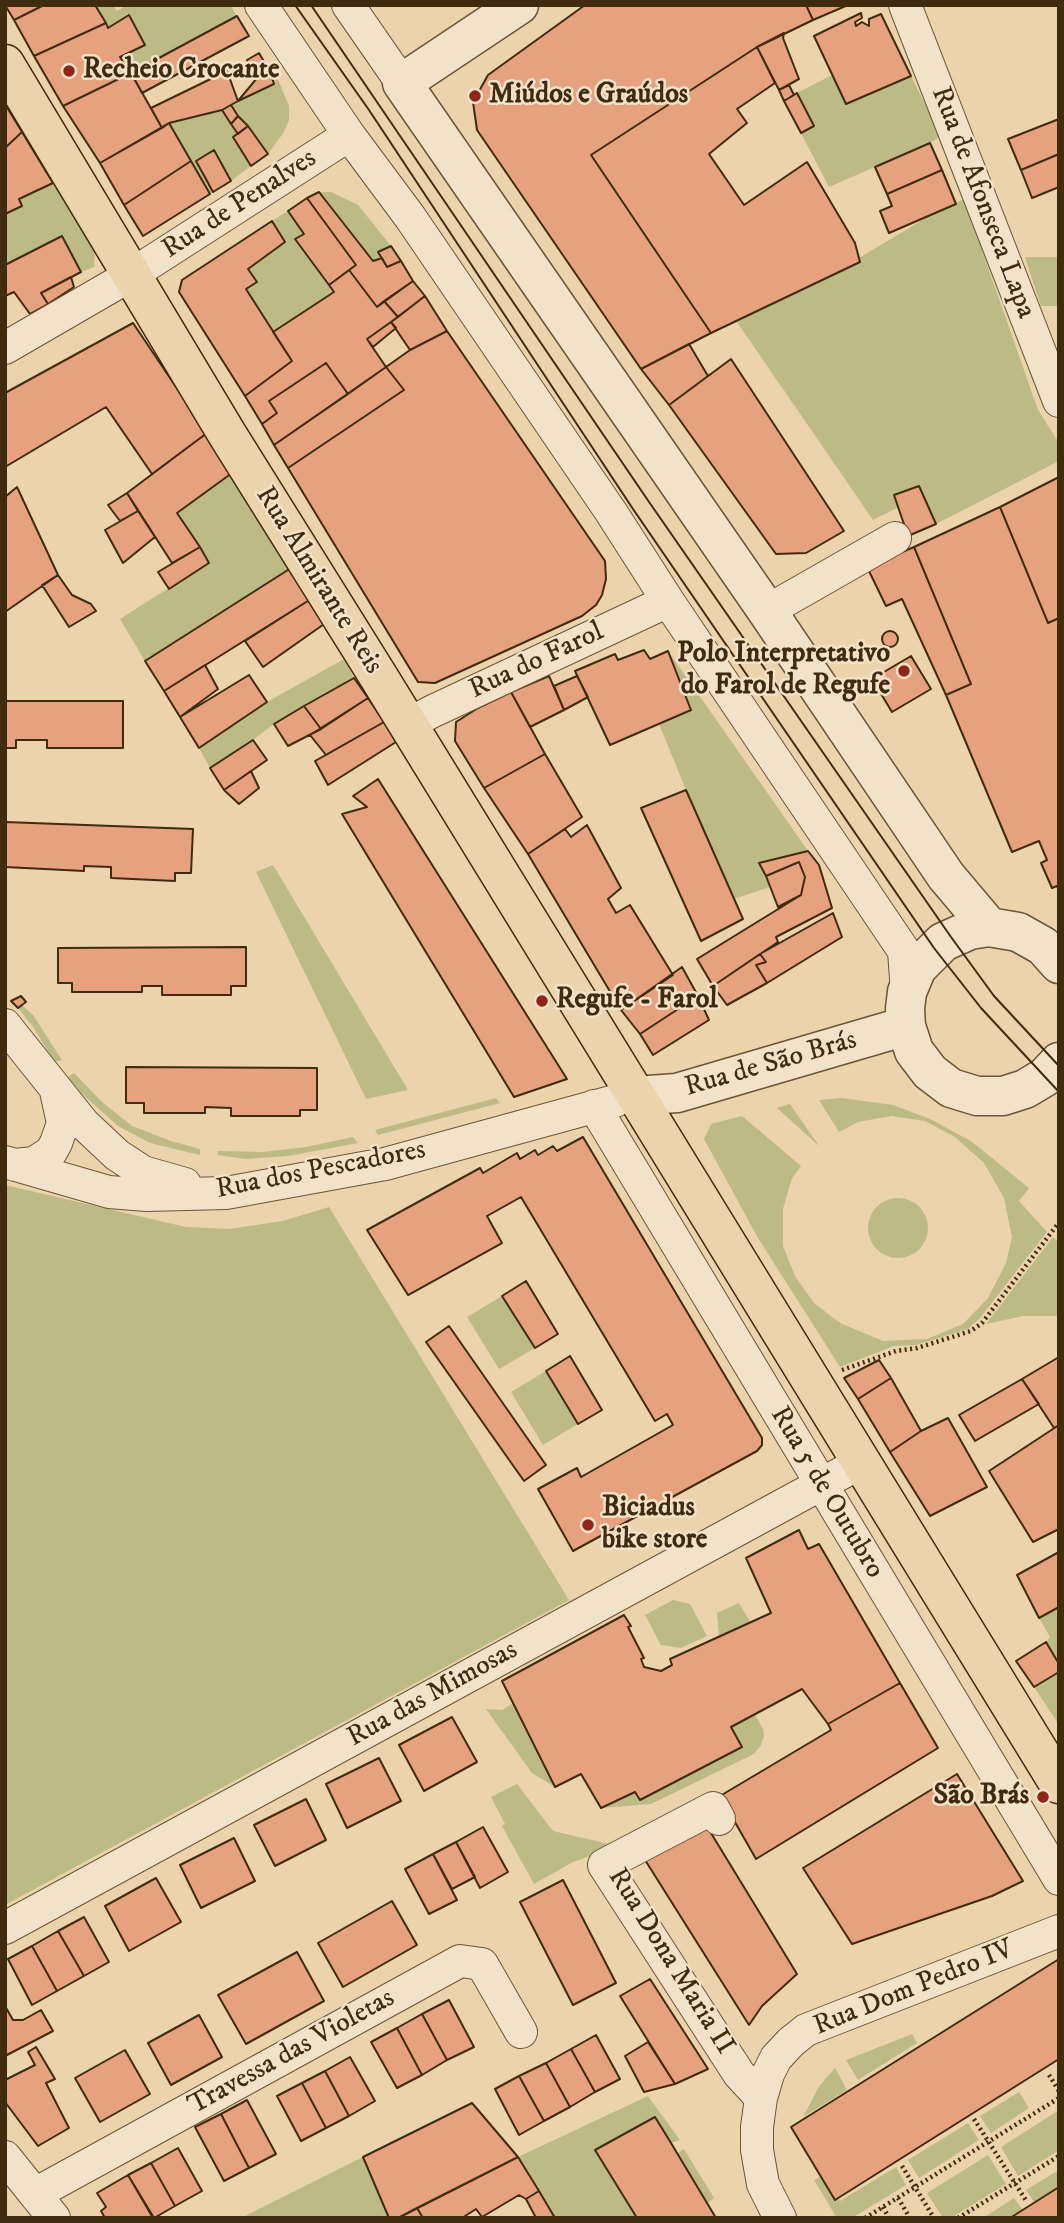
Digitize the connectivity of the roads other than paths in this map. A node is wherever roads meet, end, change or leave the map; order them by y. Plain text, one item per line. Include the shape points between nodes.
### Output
1 (261, 5) edge
2 (348, 5) edge
3 (519, 5) edge
4 (905, 5) edge
5 (5, 64) edge
6 (402, 83) junction
7 (349, 135) junction
8 (131, 275) junction
9 (5, 348) edge
10 (1059, 401) edge
11 (895, 538) dead end
12 (668, 601) junction
13 (767, 611) junction
14 (407, 725) junction
15 (989, 927) junction
16 (1054, 951) edge
17 (906, 1009) junction
18 (5, 1025) edge
19 (1059, 1062) edge
20 (55, 1088) junction
21 (634, 1096) junction
22 (594, 1107) junction
23 (10, 1164) edge
24 (226, 1193) junction
25 (862, 1462) junction
26 (820, 1485) junction
27 (1059, 1784) edge
28 (719, 1819) dead end
29 (1059, 1879) edge
30 (5, 1928) edge
31 (1059, 1931) edge
32 (521, 2032) dead end
33 (761, 2098) junction
34 (5, 2157) edge
35 (44, 2206) edge
36 (780, 2218) edge

1 - 7 street
2 - 6 street
3 - 6 street
4 - 10 street, Rua de Afonseca Lapa
5 - 8 main road, Rua Almirante Reis
6 - 13 street
7 - 8 street, Rua de Penalves
7 - 12 street via 410,216
8 - 9 street, Rua de Penalves
8 - 14 main road, Rua Almirante Reis
11 - 13 street
12 - 14 street, Rua do Farol
12 - 17 street via 904,951
13 - 15 street via 946,876
14 - 21 main road, Rua Almirante Reis
15 - 16 street via 1018,932
15 - 17 street via 951,937 934,948 917,968
17 - 19 street via 914,1051 930,1072 951,1088 977,1096 1003,1096 1045,1077
17 - 21 street, Rua de São Brás via 677,1093
18 - 20 street
20 - 23 street via 63,1123 51,1152 34,1163
20 - 24 street via 92,1132 143,1172
21 - 22 street, Rua dos Pescadores
21 - 25 main road, Rua 5 de Outubro
22 - 24 street, Rua dos Pescadores via 385,1164
22 - 26 street, Rua 5 de Outubro
23 - 24 street, Rua dos Pescadores via 109,1192
25 - 26 street, Rua das Mimosas
25 - 27 main road, Rua 5 de Outubro
26 - 29 street, Rua 5 de Outubro
26 - 30 street, Rua das Mimosas
28 - 33 street, Rua Dona Maria II via 713,1808 604,1865 739,2074
31 - 33 street, Rua Dom Pedro IV via 806,2030 776,2058
32 - 35 street, Travessa das Violetas via 482,1964 460,1961
33 - 36 street, Rua Dom Pedro IV via 759,2166
34 - 35 street

